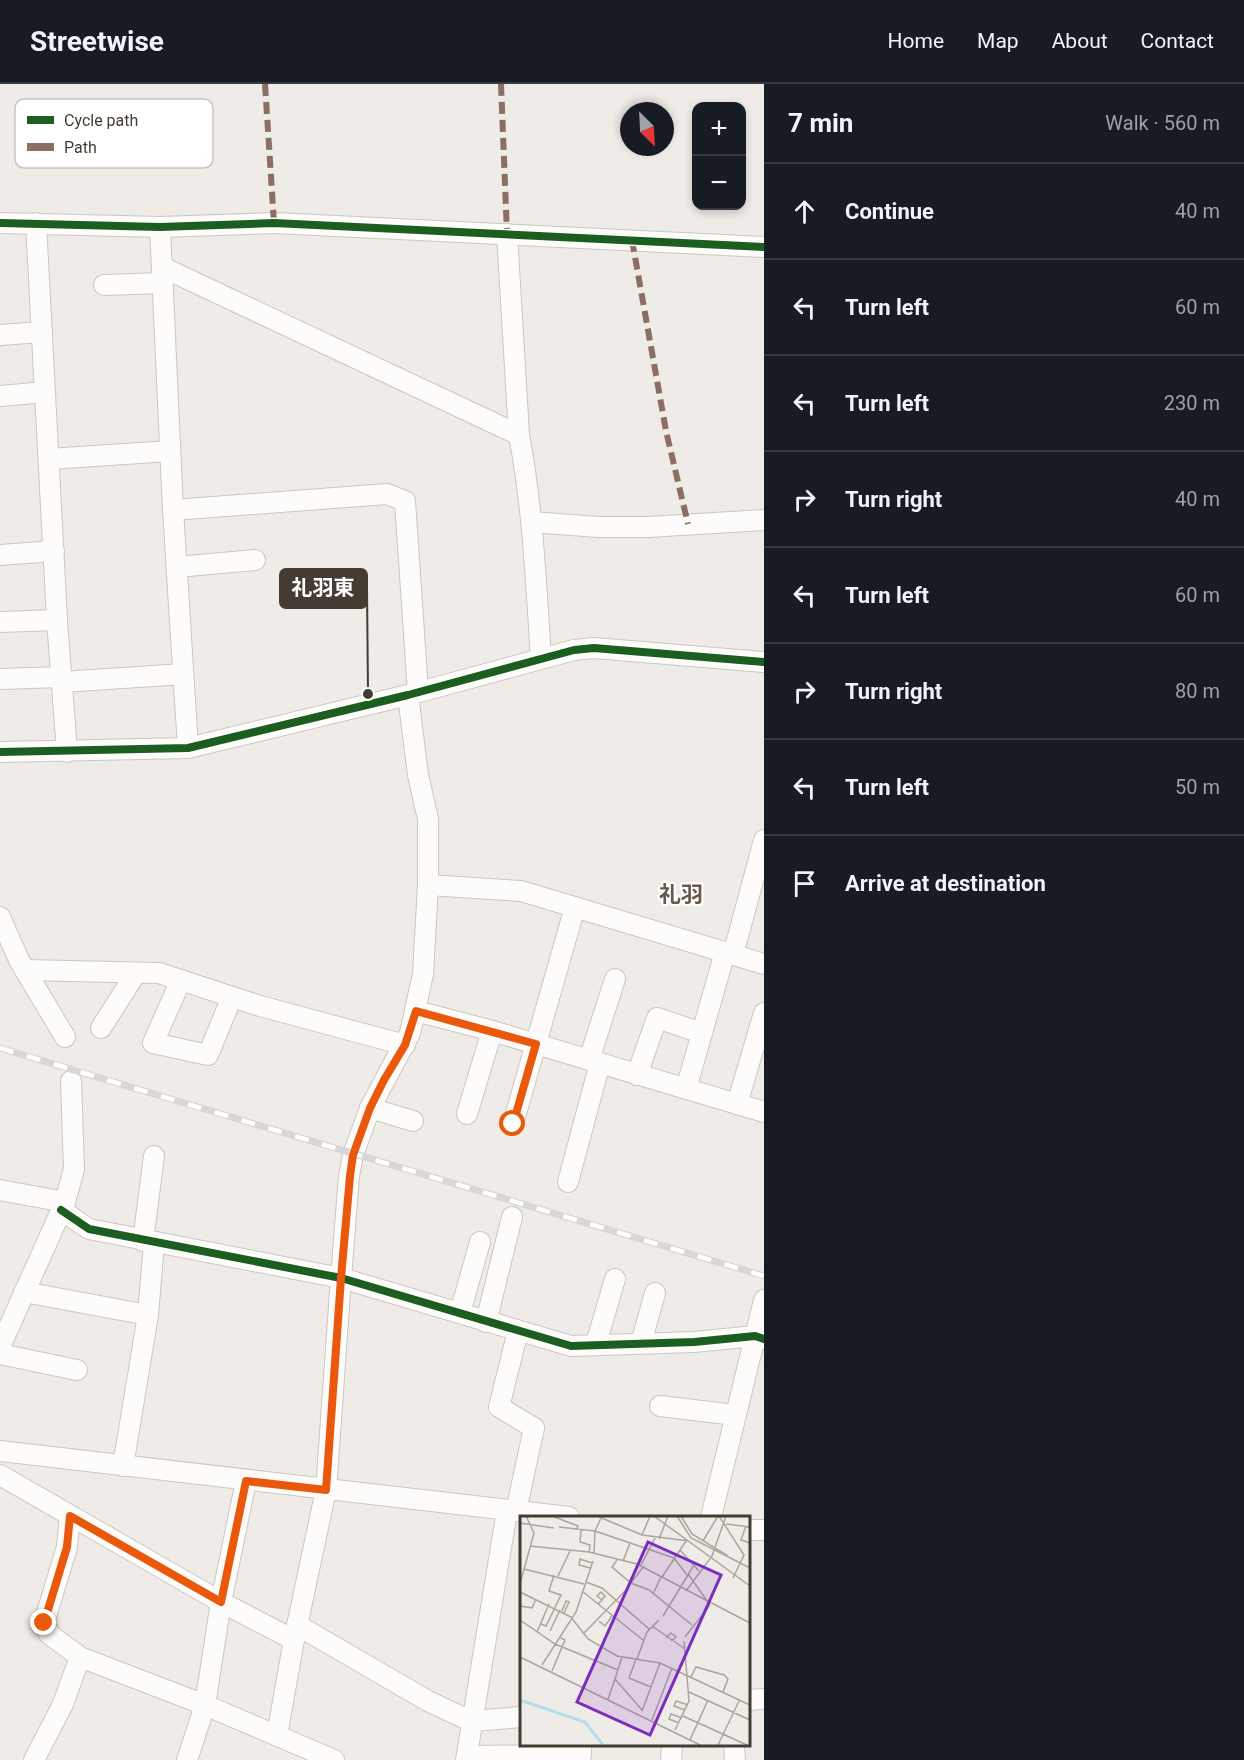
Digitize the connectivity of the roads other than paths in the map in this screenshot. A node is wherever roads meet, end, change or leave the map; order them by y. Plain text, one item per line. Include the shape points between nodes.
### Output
1 (0, 223) edge
2 (36, 223) junction
3 (160, 227) junction
4 (507, 234) junction
5 (764, 247) edge
6 (162, 275) junction
7 (104, 285) dead end
8 (42, 332) junction
9 (0, 335) edge
10 (45, 392) junction
11 (0, 396) edge
12 (519, 435) junction
13 (170, 451) junction
14 (49, 459) junction
15 (173, 510) junction
16 (764, 520) edge
17 (532, 522) junction
18 (54, 551) junction
19 (0, 555) edge
20 (255, 560) dead end
21 (177, 567) junction
22 (57, 620) junction
23 (0, 622) edge
24 (540, 658) junction
25 (764, 662) edge
26 (183, 674) junction
27 (0, 679) edge
28 (62, 680) junction
29 (413, 693) junction
30 (188, 748) junction
31 (0, 752) edge
32 (67, 752) junction
33 (764, 840) edge
34 (428, 885) junction
35 (575, 907) junction
36 (0, 917) edge
37 (729, 953) junction
38 (764, 964) edge
39 (25, 970) junction
40 (136, 973) junction
41 (615, 979) dead end
42 (181, 980) junction
43 (232, 997) junction
44 (416, 1011) junction
45 (764, 1014) edge
46 (101, 1028) dead end
47 (492, 1031) junction
48 (702, 1033) junction
49 (65, 1037) dead end
50 (536, 1044) junction
51 (405, 1045) junction
52 (595, 1062) junction
53 (637, 1075) junction
54 (71, 1081) dead end
55 (686, 1089) junction
56 (737, 1104) junction
57 (764, 1112) edge
58 (467, 1114) dead end
59 (368, 1115) junction
60 (413, 1121) dead end
61 (513, 1124) dead end
62 (154, 1156) dead end
63 (568, 1182) dead end
64 (0, 1190) edge
65 (63, 1206) junction
66 (512, 1217) dead end
67 (148, 1242) junction
68 (480, 1242) dead end
69 (341, 1278) junction
70 (615, 1279) dead end
71 (24, 1292) junction
72 (655, 1293) dead end
73 (764, 1300) edge
74 (460, 1313) junction
75 (148, 1315) junction
76 (486, 1322) junction
77 (518, 1331) junction
78 (760, 1337) edge
79 (641, 1343) junction
80 (596, 1344) junction
81 (0, 1347) edge
82 (0, 1354) edge
83 (77, 1370) dead end
84 (660, 1406) dead end
85 (735, 1415) junction
86 (0, 1451) edge
87 (123, 1466) junction
88 (0, 1475) edge
89 (246, 1481) junction
90 (326, 1490) junction
91 (512, 1511) junction
92 (70, 1516) junction
93 (560, 1516) edge
94 (711, 1516) edge
95 (221, 1602) junction
96 (295, 1632) junction
97 (80, 1657) junction
98 (764, 1699) edge
99 (749, 1700) edge
100 (205, 1705) junction
101 (520, 1717) edge
102 (474, 1721) junction
103 (277, 1735) junction
104 (581, 1745) edge
105 (672, 1745) edge
106 (734, 1745) edge
107 (467, 1758) edge
108 (34, 1760) edge
109 (188, 1760) edge
110 (334, 1760) edge
111 (671, 1760) edge
112 (735, 1760) edge

1 - 2 street
2 - 3 street
2 - 8 street
3 - 4 street via 274,223
3 - 6 street
4 - 5 street
4 - 12 street
6 - 7 street
6 - 12 street
6 - 13 street
8 - 9 street
8 - 10 street
10 - 11 street
10 - 14 street
12 - 17 street
13 - 14 street
13 - 15 street
14 - 18 street
15 - 21 street
15 - 29 street via 387,494 405,501
16 - 17 street via 638,527
17 - 24 street
18 - 19 street
18 - 22 street
20 - 21 street
21 - 26 street
22 - 23 street
22 - 28 street
24 - 25 street via 594,648
24 - 29 street
26 - 28 street
26 - 30 street
27 - 28 street
28 - 32 street
29 - 30 street
29 - 34 street via 418,775 428,819
30 - 32 street
31 - 32 street
33 - 37 street
34 - 35 street via 521,891
34 - 44 street via 423,974
35 - 37 street
35 - 50 street
36 - 39 street
37 - 38 street
37 - 48 street
39 - 40 street
39 - 49 street
40 - 42 street via 159,973
40 - 46 street
41 - 52 street
42 - 43 street
42 - 43 street via 153,1042 208,1055
43 - 51 street
44 - 47 street
44 - 51 street
45 - 56 street
47 - 50 street
47 - 58 street
48 - 53 street via 657,1017
48 - 55 street
50 - 52 street
50 - 61 street
51 - 59 street
52 - 53 street
52 - 63 street
53 - 55 street
54 - 65 street via 74,1169
55 - 56 street
56 - 57 street
59 - 60 street
59 - 69 street via 353,1155
62 - 67 street
64 - 65 street
65 - 67 street via 89,1229
65 - 71 street
66 - 76 street
67 - 69 street
67 - 75 street
68 - 74 street
69 - 74 street
69 - 90 street
70 - 80 street
71 - 75 street
71 - 81 street
72 - 79 street
73 - 78 street
74 - 76 street
75 - 87 street
76 - 77 street
77 - 80 street via 571,1346
77 - 91 street via 499,1407 534,1428
78 - 79 street
78 - 85 street
79 - 80 street
82 - 83 street
84 - 85 street
85 - 94 street
86 - 87 street
87 - 89 street
88 - 92 street
89 - 90 street
89 - 95 street
90 - 91 street
90 - 96 street
91 - 93 street
91 - 102 street
92 - 95 street
92 - 97 street via 67,1547 44,1623 49,1634
95 - 96 street
95 - 100 street
96 - 102 street
96 - 103 street
97 - 100 street
97 - 108 street via 63,1704
98 - 99 street
100 - 103 street
100 - 109 street
101 - 102 street
102 - 107 street
103 - 110 street
104 - 107 street via 581,1755
105 - 111 street
106 - 112 street

